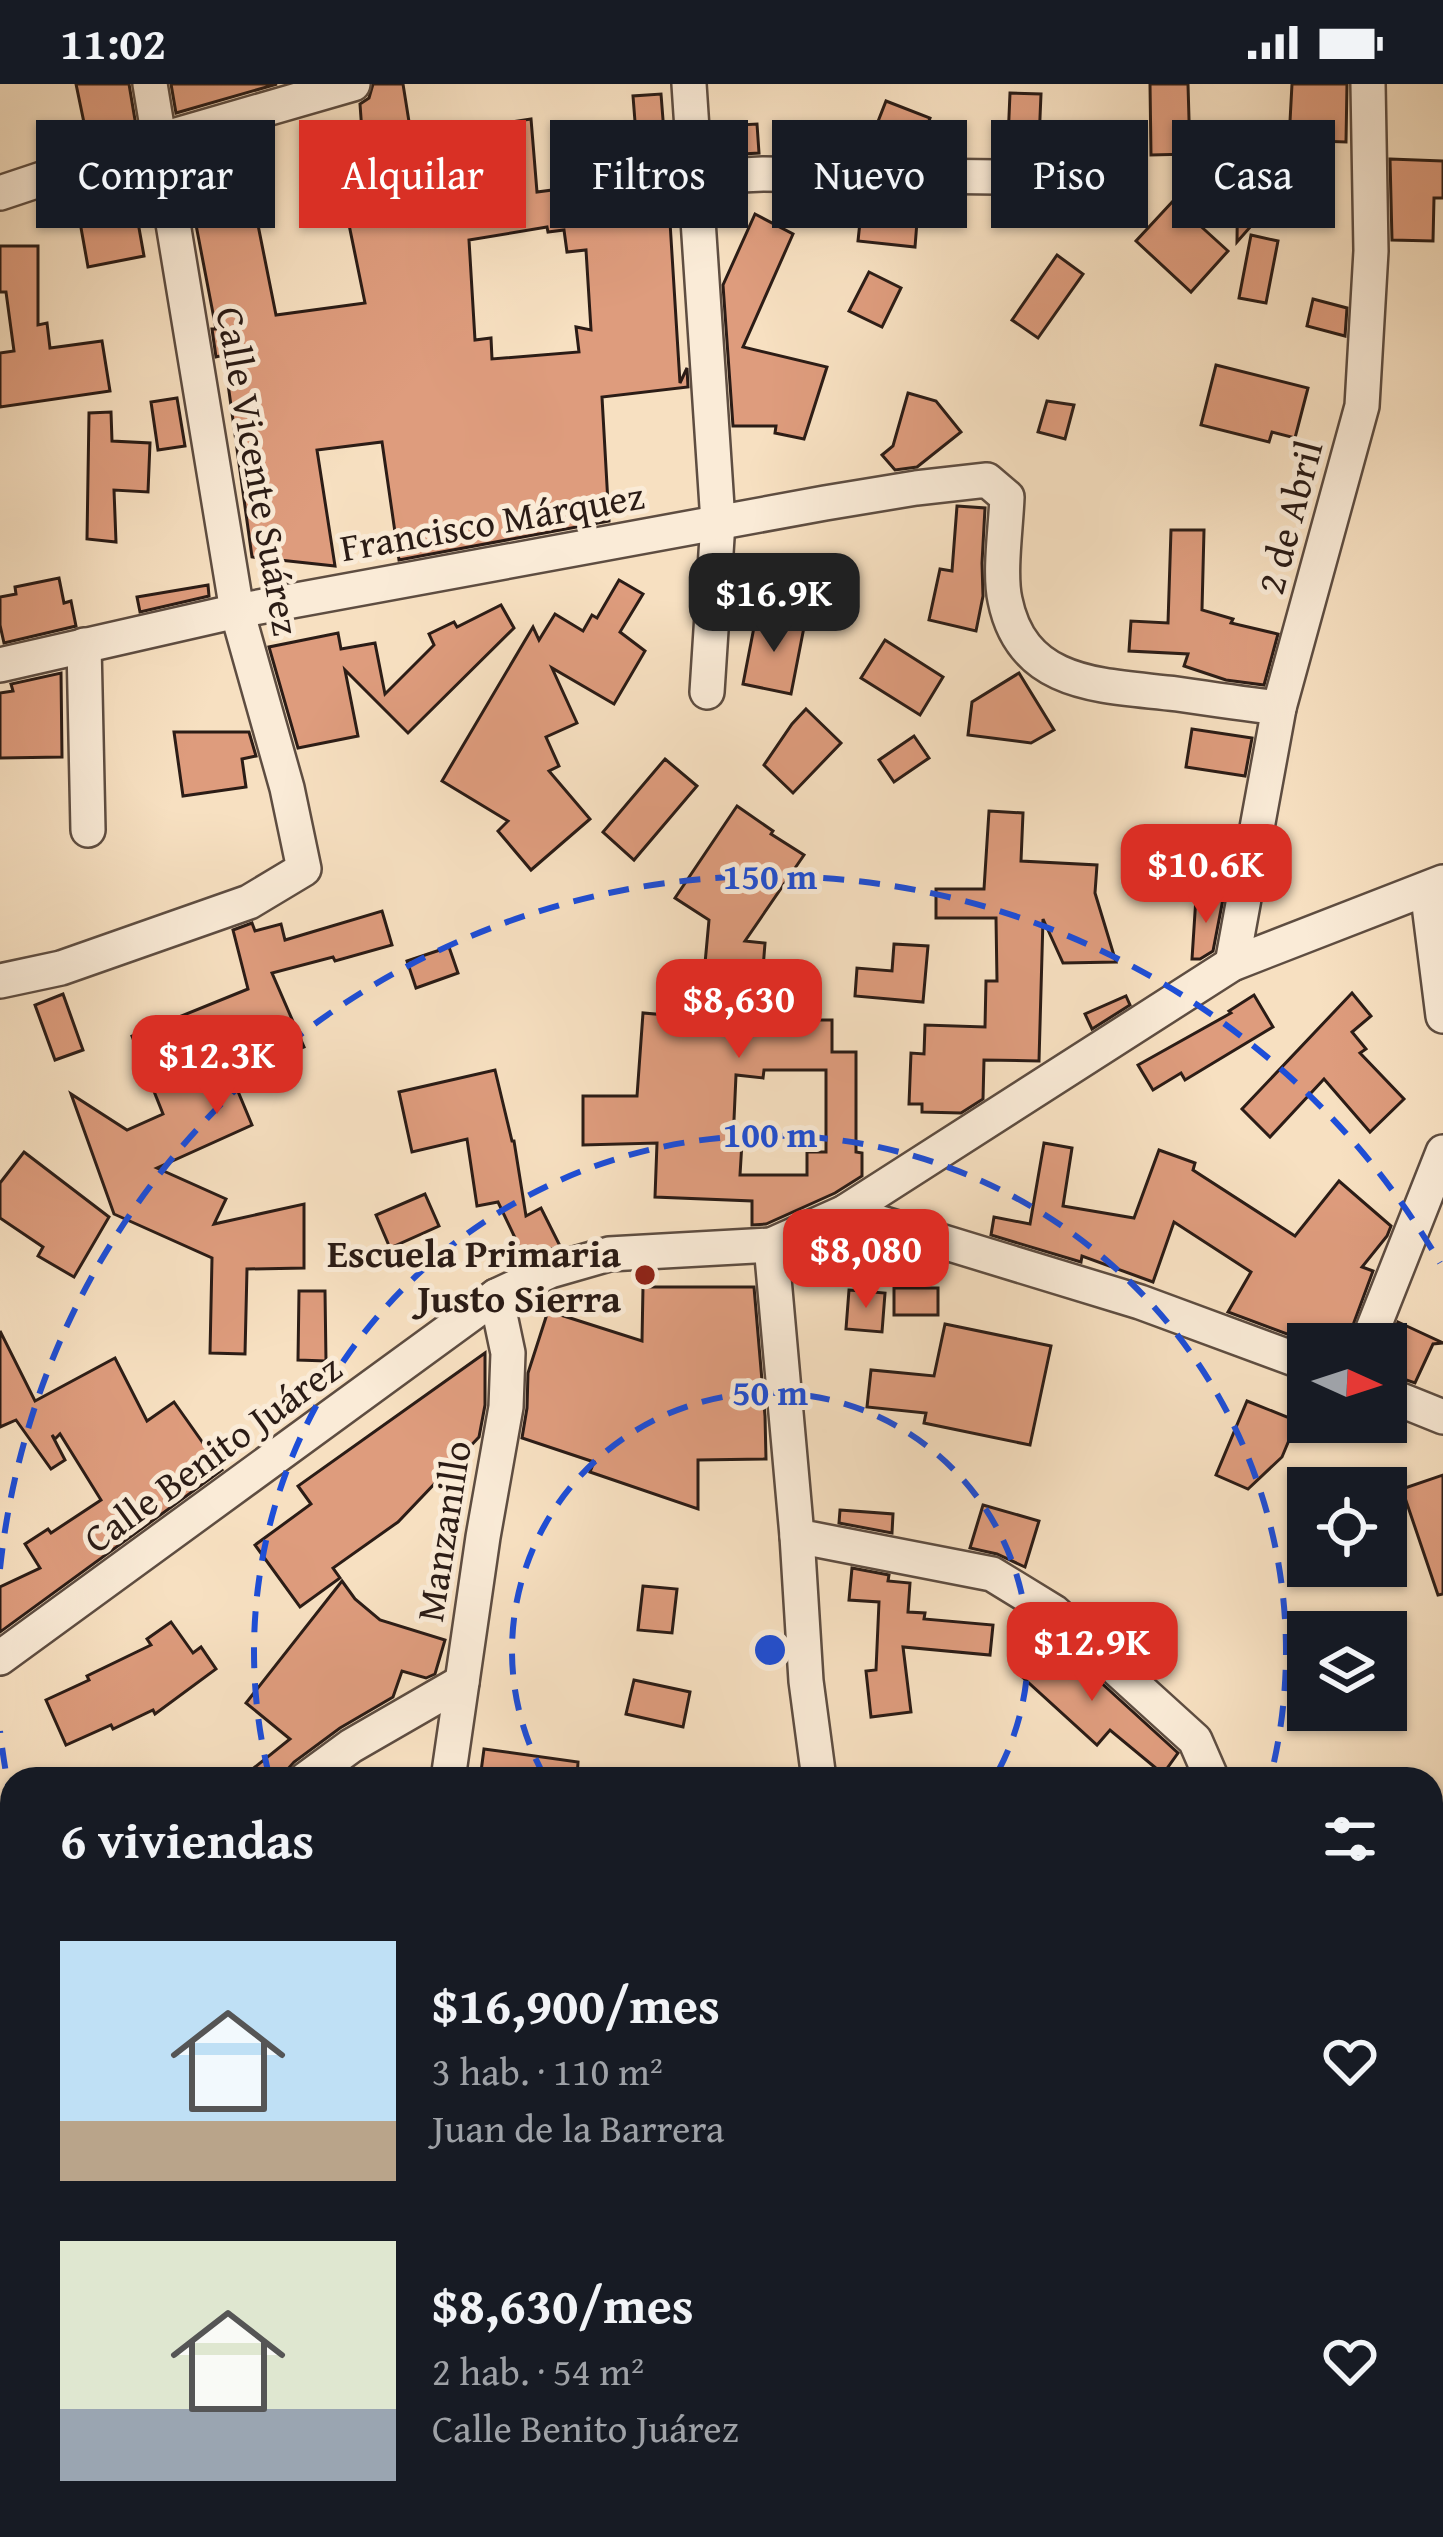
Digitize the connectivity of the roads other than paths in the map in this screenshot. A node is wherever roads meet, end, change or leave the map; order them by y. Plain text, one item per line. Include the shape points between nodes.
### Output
1 (150, 84) edge
2 (352, 84) edge
3 (688, 84) edge
4 (1368, 84) edge
5 (156, 120) edge
6 (228, 120) edge
7 (691, 120) edge
8 (748, 175) edge
9 (991, 177) edge
10 (36, 181) edge
11 (0, 193) edge
12 (174, 228) edge
13 (700, 228) edge
14 (718, 522) junction
15 (237, 611) junction
16 (84, 645) junction
17 (0, 665) edge
18 (706, 692) dead end
19 (1280, 708) junction
20 (88, 830) dead end
21 (1435, 885) edge
22 (1232, 964) junction
23 (0, 981) edge
24 (1443, 1016) edge
25 (1443, 1152) edge
26 (845, 1212) junction
27 (771, 1245) junction
28 (496, 1296) junction
29 (1375, 1323) edge
30 (1287, 1356) edge
31 (1407, 1402) edge
32 (1443, 1417) edge
33 (797, 1536) junction
34 (0, 1658) edge
35 (462, 1682) junction
36 (322, 1767) edge
37 (450, 1767) edge
38 (817, 1767) edge
39 (1207, 1767) edge

1 - 5 street, Calle Vicente Suárez
2 - 6 street
3 - 7 street
4 - 19 street, 2 de Abril via 1371,251 1362,406
8 - 9 street
10 - 11 street
12 - 15 street, Calle Vicente Suárez
13 - 14 street
14 - 15 street, Francisco Márquez
14 - 18 street
14 - 19 street, Francisco Márquez via 987,480 1007,497 1003,595 1034,657 1070,679 1108,687
15 - 16 street, Francisco Márquez
15 - 23 street, Calle Vicente Suárez via 304,869 249,902 61,968
16 - 17 street, Francisco Márquez
16 - 20 street
19 - 22 street, 2 de Abril
21 - 22 street, Calle Benito Juárez
21 - 24 street
22 - 26 street, Calle Benito Juárez
25 - 29 street
26 - 27 street, Calle Benito Juárez
26 - 30 street
27 - 28 street, Calle Benito Juárez via 609,1254
27 - 33 street
28 - 34 street, Calle Benito Juárez
28 - 35 street, Manzanillo via 508,1353 506,1407
31 - 32 street
33 - 38 street
33 - 39 street via 992,1574 1054,1612 1195,1740
35 - 36 street
35 - 37 street, Manzanillo

